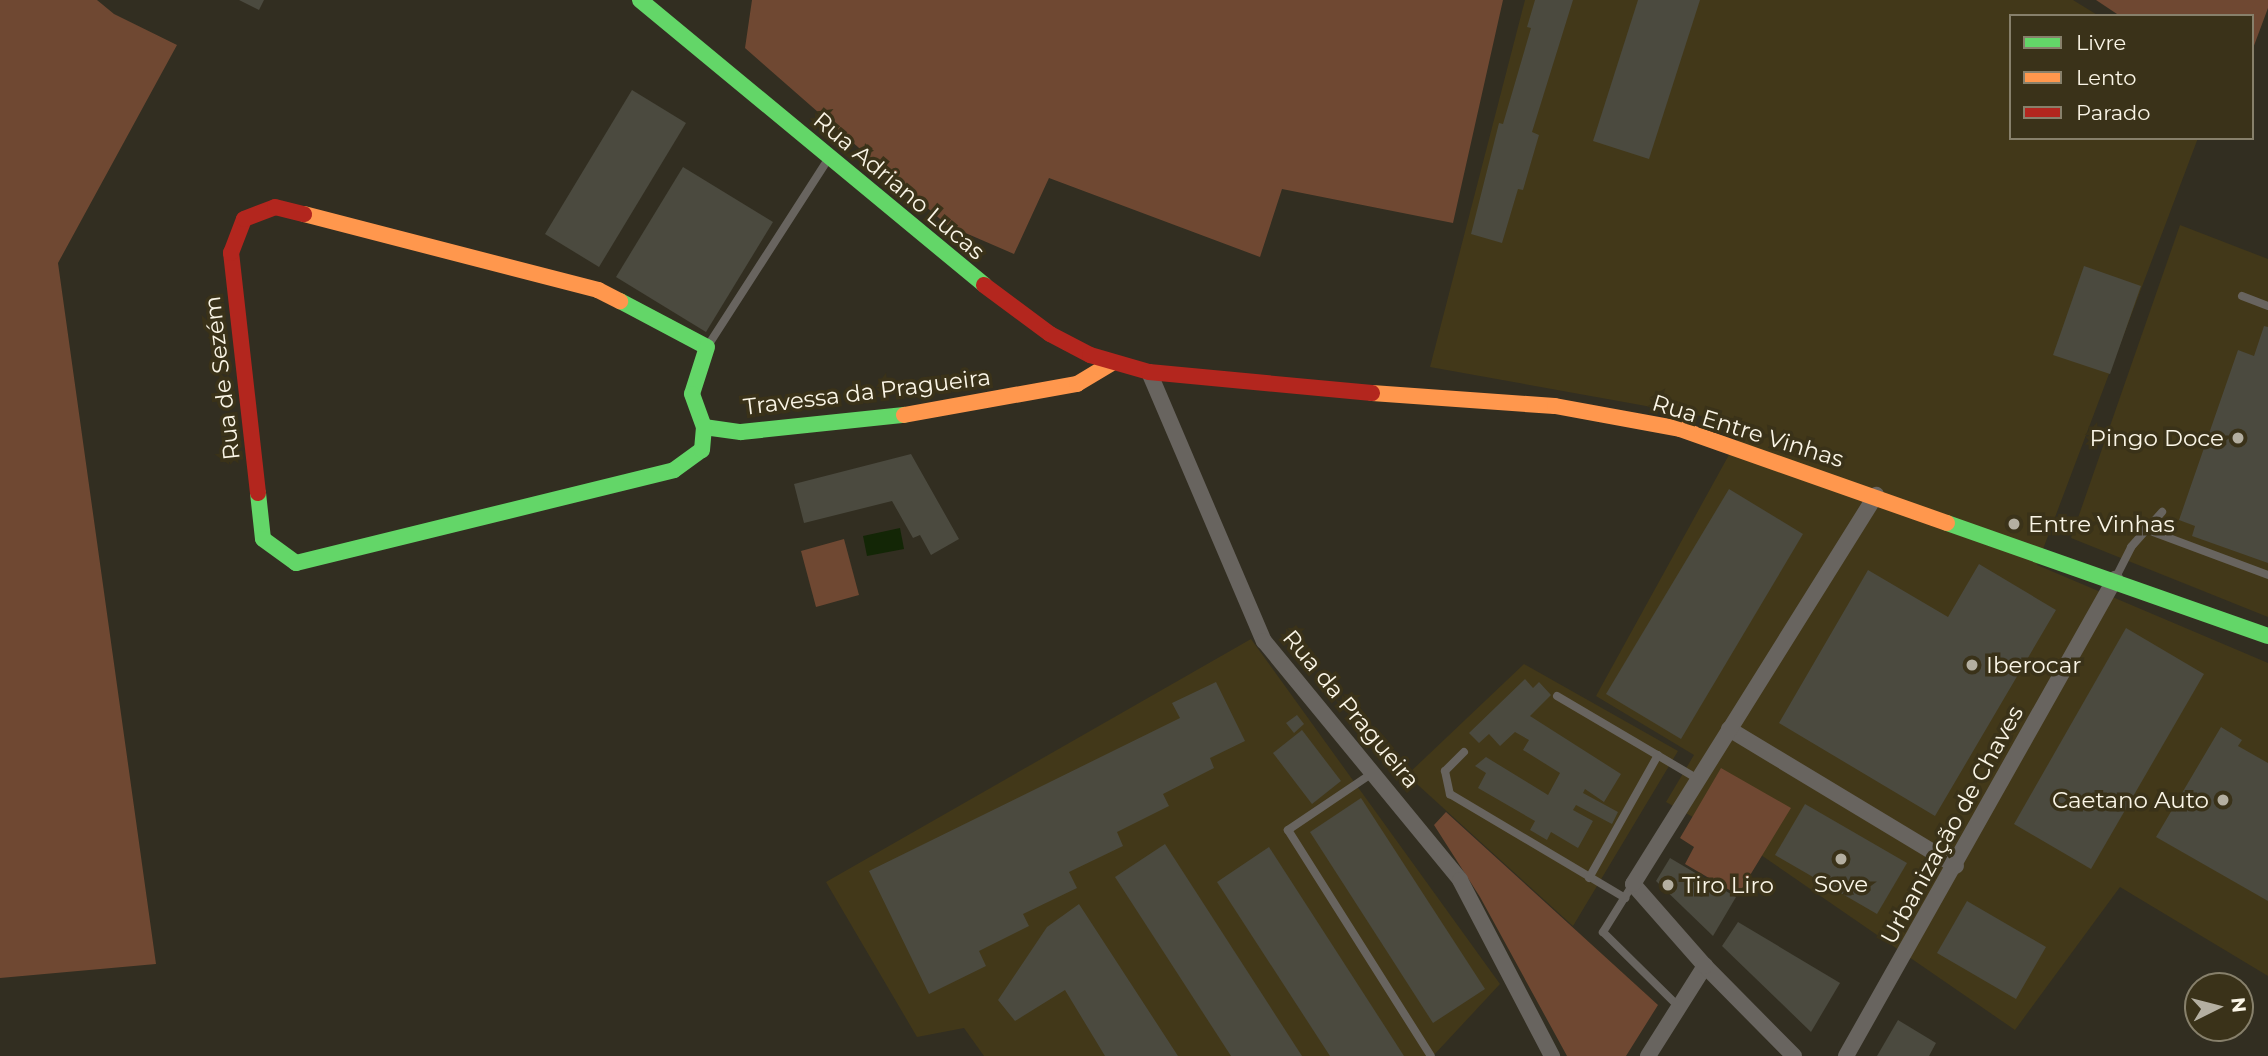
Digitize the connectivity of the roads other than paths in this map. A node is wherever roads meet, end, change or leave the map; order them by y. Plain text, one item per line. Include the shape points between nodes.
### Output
1 (640, 0) edge
2 (829, 158) junction
3 (2242, 296) dead end
4 (2268, 306) edge
5 (708, 347) junction
6 (1112, 363) junction
7 (1149, 372) junction
8 (704, 427) junction
9 (1876, 495) junction
10 (2162, 512) dead end
11 (2145, 529) junction
12 (2268, 575) edge
13 (2115, 579) junction
14 (2268, 636) edge
15 (1557, 696) dead end
16 (1729, 729) junction
17 (1464, 752) dead end
18 (1658, 755) junction
19 (1374, 772) junction
20 (1696, 778) junction
21 (1956, 866) junction
22 (1589, 877) junction
23 (1633, 884) junction
24 (1625, 898) junction
25 (1705, 966) junction
26 (1678, 1006) junction
27 (1431, 1056) edge
28 (1552, 1056) edge
29 (1647, 1056) edge
30 (1794, 1056) edge
31 (1846, 1056) edge

1 - 2 street, Rua Adriano Lucas
2 - 5 lane
2 - 6 street, Rua Adriano Lucas via 1007,304 1051,334
3 - 4 lane
5 - 8 street via 692,394
5 - 8 street, Rua de Sezém via 598,289 275,207 244,219 231,253 263,539 296,563 674,470 702,450
6 - 7 street, Rua Adriano Lucas
6 - 8 street, Travessa da Pragueira via 1077,384 920,413 741,432
7 - 9 street, Rua Entre Vinhas via 1555,406 1679,429
7 - 19 street, Rua da Pragueira via 1264,641
9 - 13 street, Rua Entre Vinhas
9 - 16 street
10 - 11 lane
11 - 12 lane
11 - 13 lane
13 - 14 street, Rua Entre Vinhas
13 - 21 street, Urbanização de Chaves
15 - 18 lane
16 - 20 street
16 - 21 street
17 - 22 lane via 1445,771 1450,794
18 - 20 lane
18 - 22 lane
19 - 27 lane via 1288,831
19 - 28 street, Rua da Pragueira via 1460,880
20 - 23 street
21 - 31 street, Urbanização de Chaves
22 - 24 lane
23 - 24 lane
23 - 25 street
24 - 26 lane via 1603,932
25 - 26 street
25 - 30 street
26 - 29 street

